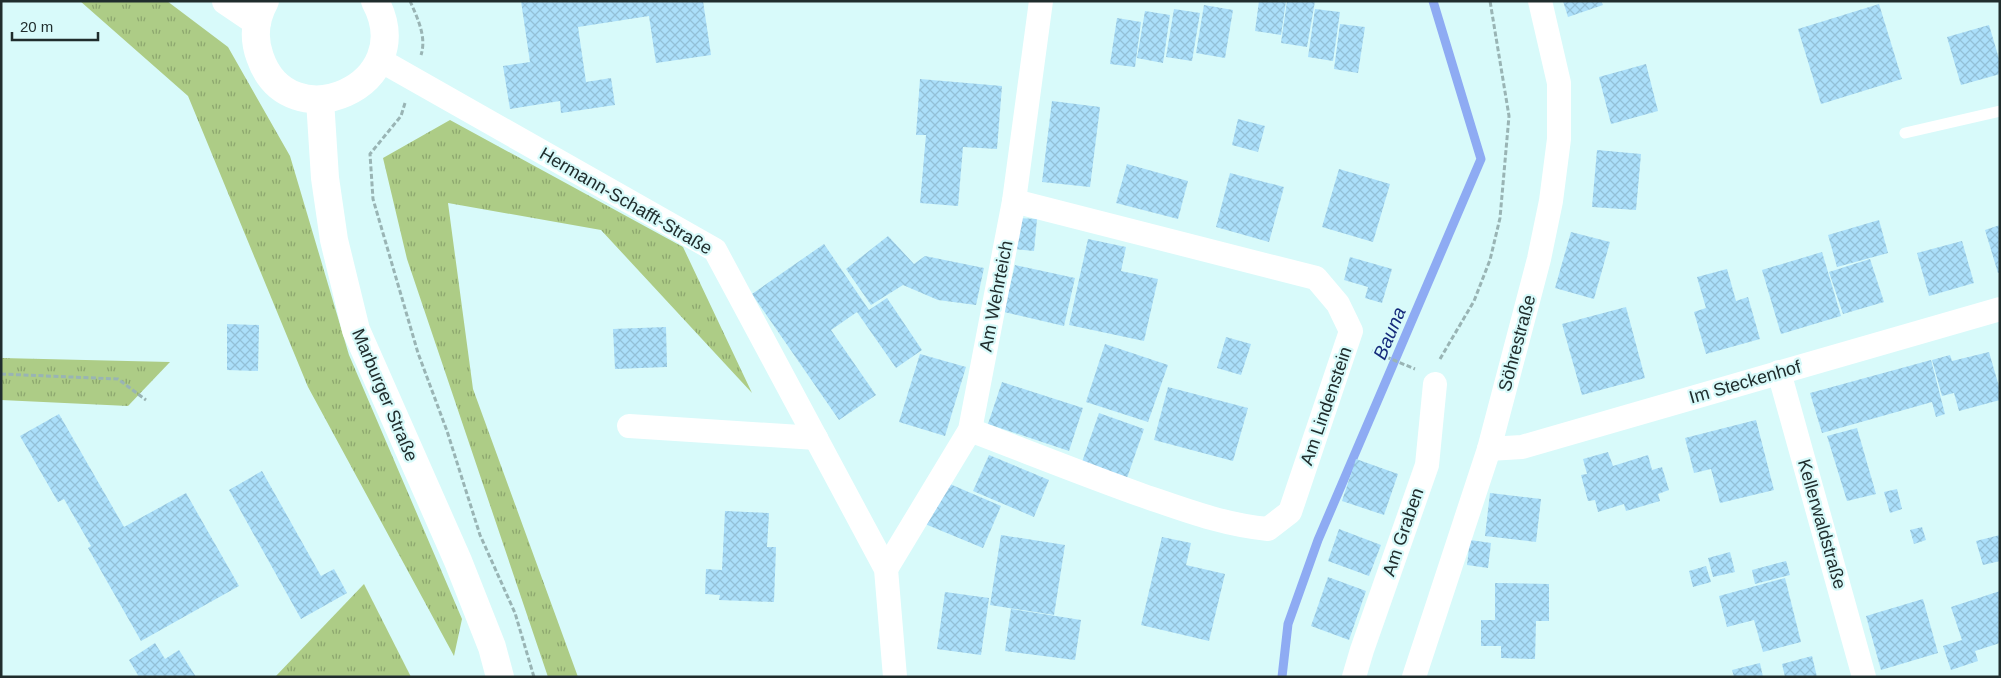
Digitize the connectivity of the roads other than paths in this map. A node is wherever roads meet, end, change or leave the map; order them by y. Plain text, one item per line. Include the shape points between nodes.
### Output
1 (226, 1) edge
2 (375, 1) edge
3 (1041, 1) edge
4 (1540, 1) edge
5 (261, 12) edge
6 (380, 60) junction
7 (320, 100) junction
8 (2000, 110) edge
9 (1905, 133) dead end
10 (1014, 201) junction
11 (2000, 309) edge
12 (1779, 372) junction
13 (1435, 384) road end
14 (629, 426) dead end
15 (970, 430) junction
16 (816, 438) junction
17 (1489, 449) junction
18 (886, 569) junction
19 (500, 677) edge
20 (895, 677) edge
21 (1354, 677) edge
22 (1414, 677) edge
23 (1864, 677) edge

1 - 5 street
2 - 6 street via 384,22 384,48
3 - 10 street, Am Wehrteich
4 - 17 street, Söhrestraße via 1559,83 1559,139 1539,259
5 - 7 street via 257,48 274,80 295,94
6 - 7 street via 374,71 356,88
6 - 16 street, Hermann-Schafft-Straße via 716,250
7 - 19 street, Marburger Straße via 325,178 334,240 356,330 458,560 492,647
8 - 9 lane
10 - 15 street, Am Wehrteich
10 - 15 street, Am Lindenstein via 1316,278 1338,304 1351,331 1290,512 1268,529 1203,516
11 - 12 street, Im Steckenhof
12 - 17 street, Im Steckenhof via 1522,447
12 - 23 street, Kellerwaldstraße
13 - 21 street, Am Graben via 1427,464
14 - 16 street
15 - 18 street, Am Wehrteich
16 - 18 street, Hermann-Schafft-Straße
17 - 22 street, Söhrestraße
18 - 20 street, Hermann-Schafft-Straße

